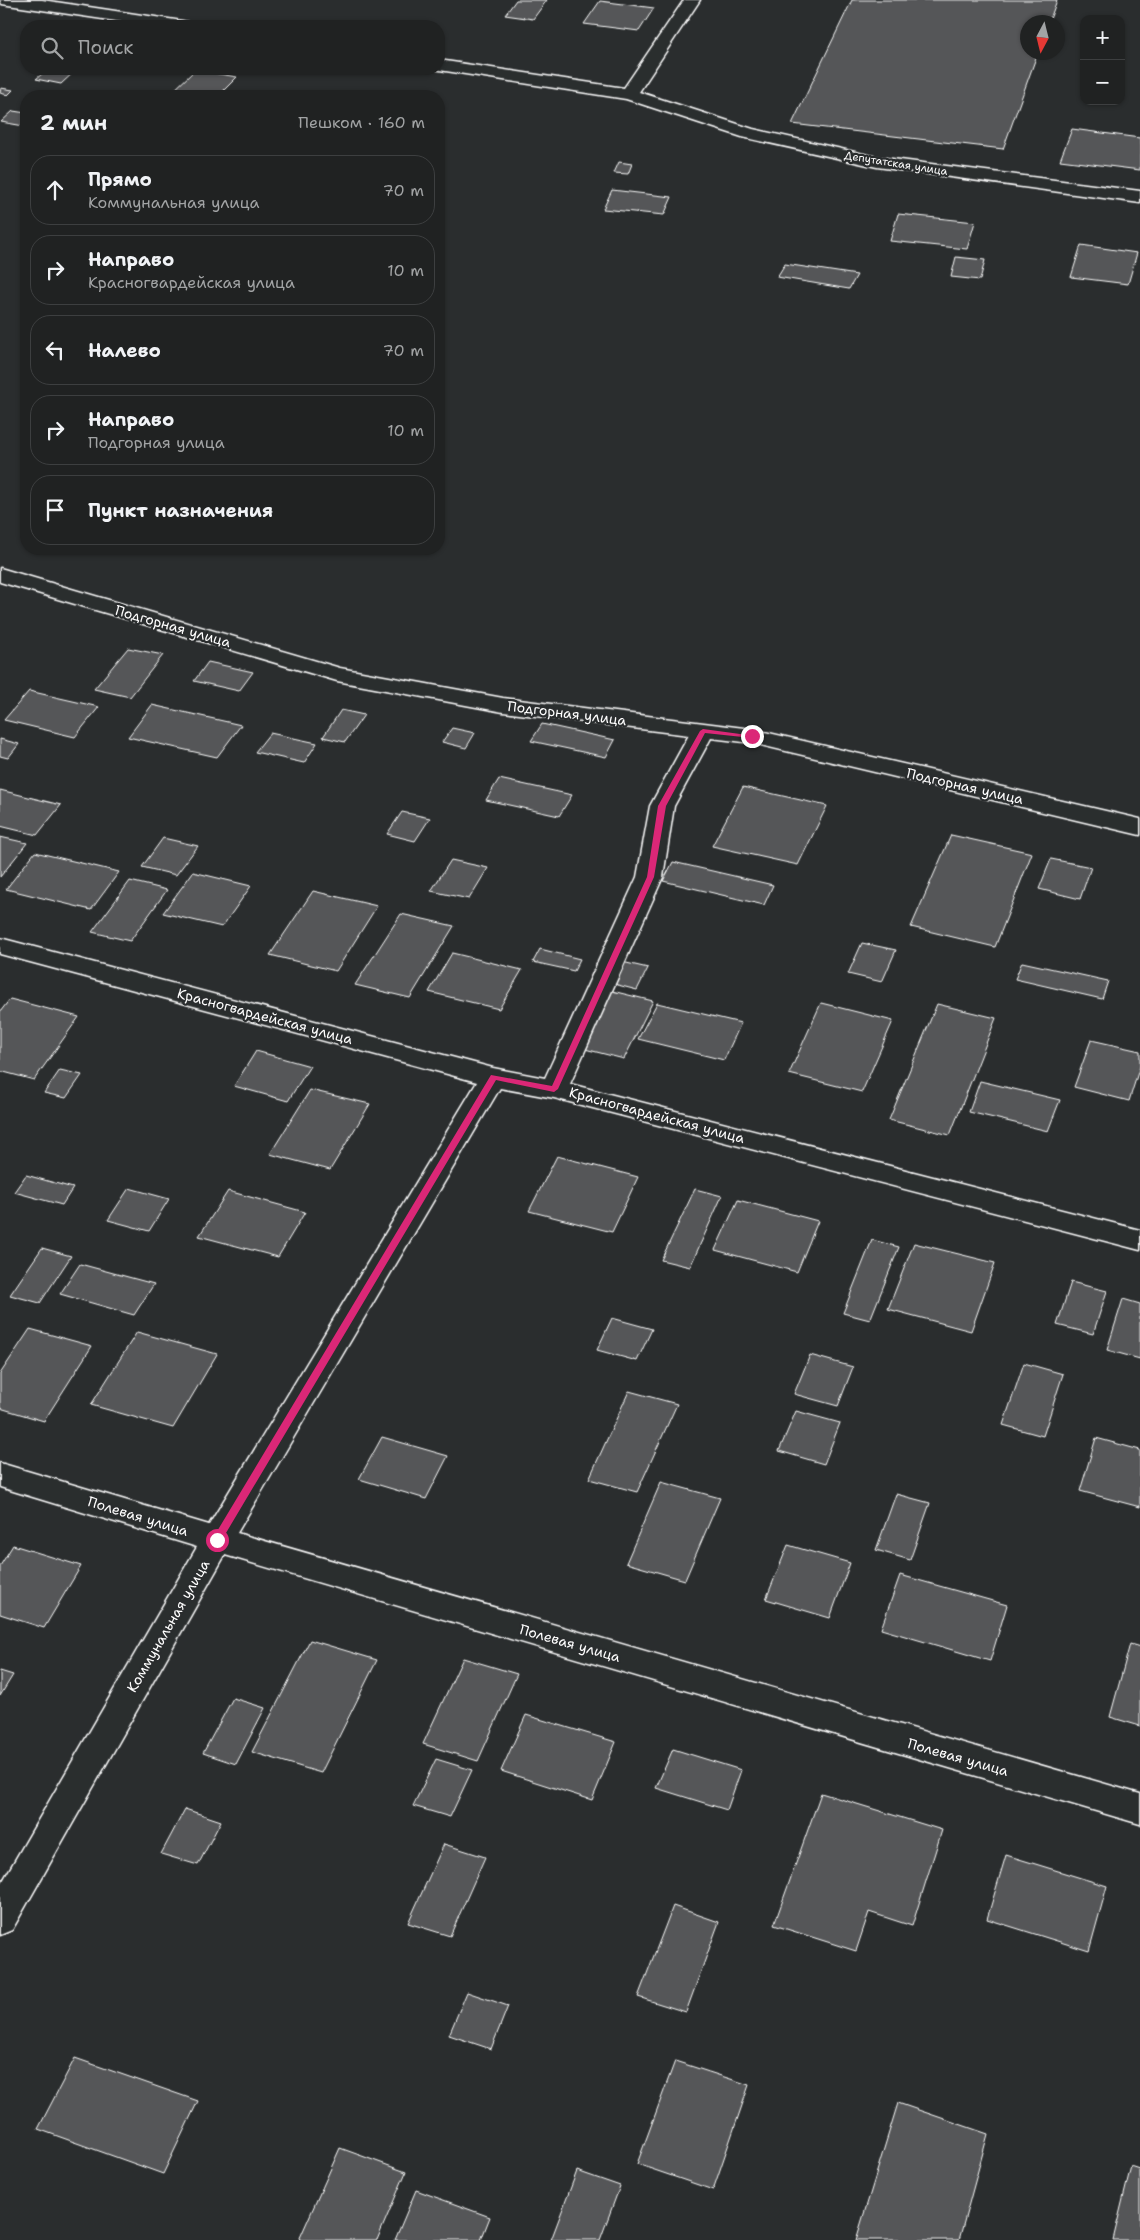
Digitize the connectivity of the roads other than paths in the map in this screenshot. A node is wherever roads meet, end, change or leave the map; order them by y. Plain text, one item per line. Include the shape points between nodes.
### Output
1 (8, 0) edge
2 (692, 0) edge
3 (142, 20) edge
4 (445, 66) edge
5 (629, 94) junction
6 (1140, 197) edge
7 (0, 576) edge
8 (703, 731) junction
9 (1140, 827) edge
10 (0, 946) edge
11 (493, 1077) junction
12 (554, 1089) junction
13 (1140, 1240) edge
14 (0, 1474) edge
15 (217, 1540) junction
16 (1140, 1810) edge
17 (0, 1919) edge

1 - 3 street
2 - 5 street
4 - 5 street, Депутатская улица
5 - 6 street, Депутатская улица via 748,132 877,162
7 - 8 street, Подгорная улица via 337,674 503,705
8 - 9 street, Подгорная улица via 752,736
8 - 12 street via 662,806 650,877
10 - 11 street, Красногвардейская улица
11 - 12 street, Красногвардейская улица
11 - 15 street, Коммунальная улица
12 - 13 street, Красногвардейская улица
14 - 15 street, Полевая улица
15 - 16 street, Полевая улица
15 - 17 street, Коммунальная улица

